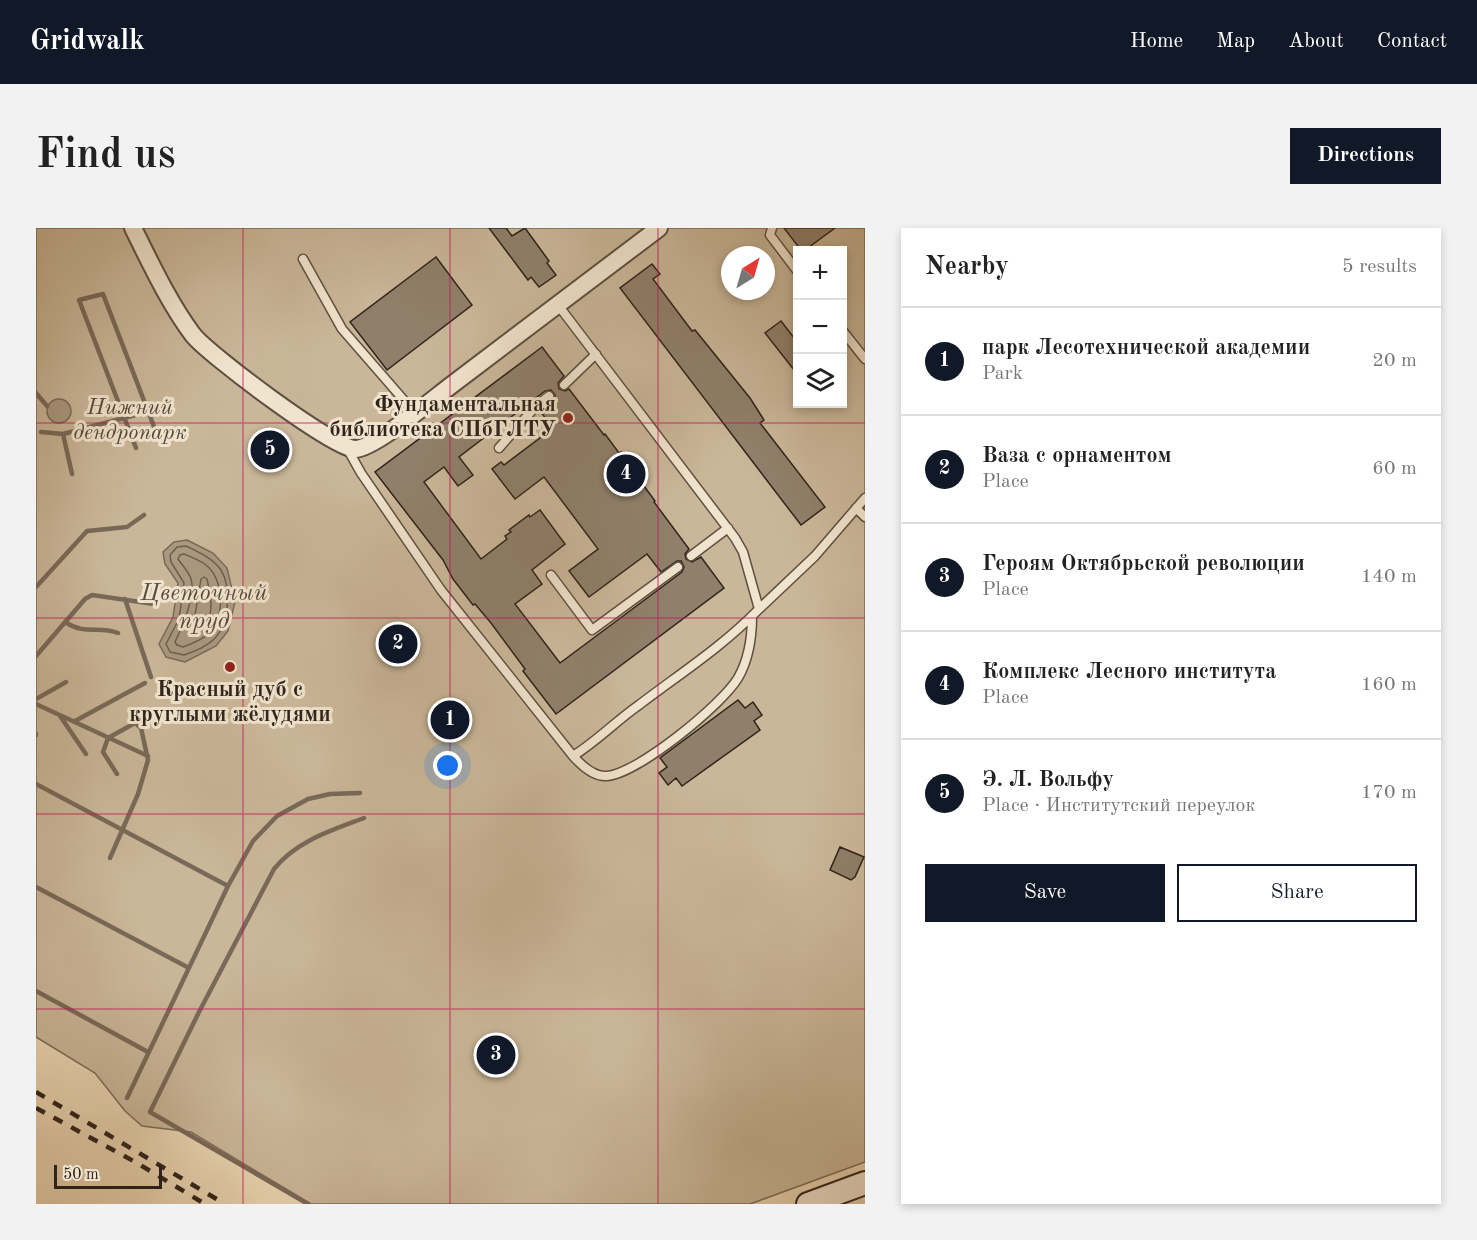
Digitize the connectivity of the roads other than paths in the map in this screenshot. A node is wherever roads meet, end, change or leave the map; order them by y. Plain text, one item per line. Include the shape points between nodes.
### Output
1 (133, 228) edge
2 (659, 228) edge
3 (772, 228) edge
4 (303, 259) dead end
5 (793, 265) edge
6 (558, 305) junction
7 (847, 335) edge
8 (596, 354) junction
9 (865, 359) edge
10 (564, 385) dead end
11 (549, 396) dead end
12 (415, 413) junction
13 (346, 447) junction
14 (499, 448) dead end
15 (865, 498) edge
16 (856, 508) junction
17 (865, 517) edge
18 (728, 528) junction
19 (691, 556) dead end
20 (678, 567) dead end
21 (551, 575) dead end
22 (759, 609) junction
23 (752, 616) junction
24 (573, 756) junction
25 (865, 1183) edge
26 (811, 1204) edge

1 - 13 street via 172,302 202,345 317,431
2 - 6 street
3 - 5 lane via 770,235
4 - 12 lane via 342,329
6 - 8 lane
6 - 12 street
7 - 9 lane
8 - 10 lane
8 - 18 lane
11 - 14 lane via 536,405
12 - 13 street via 368,446
13 - 24 lane via 441,590
15 - 16 lane
16 - 17 lane
16 - 22 lane via 815,556
18 - 19 lane
18 - 22 lane via 743,552
20 - 21 lane via 592,630
22 - 23 lane
23 - 24 lane via 712,652
23 - 24 lane via 751,641 737,679 718,704 694,724 617,774 598,775
25 - 26 main road

